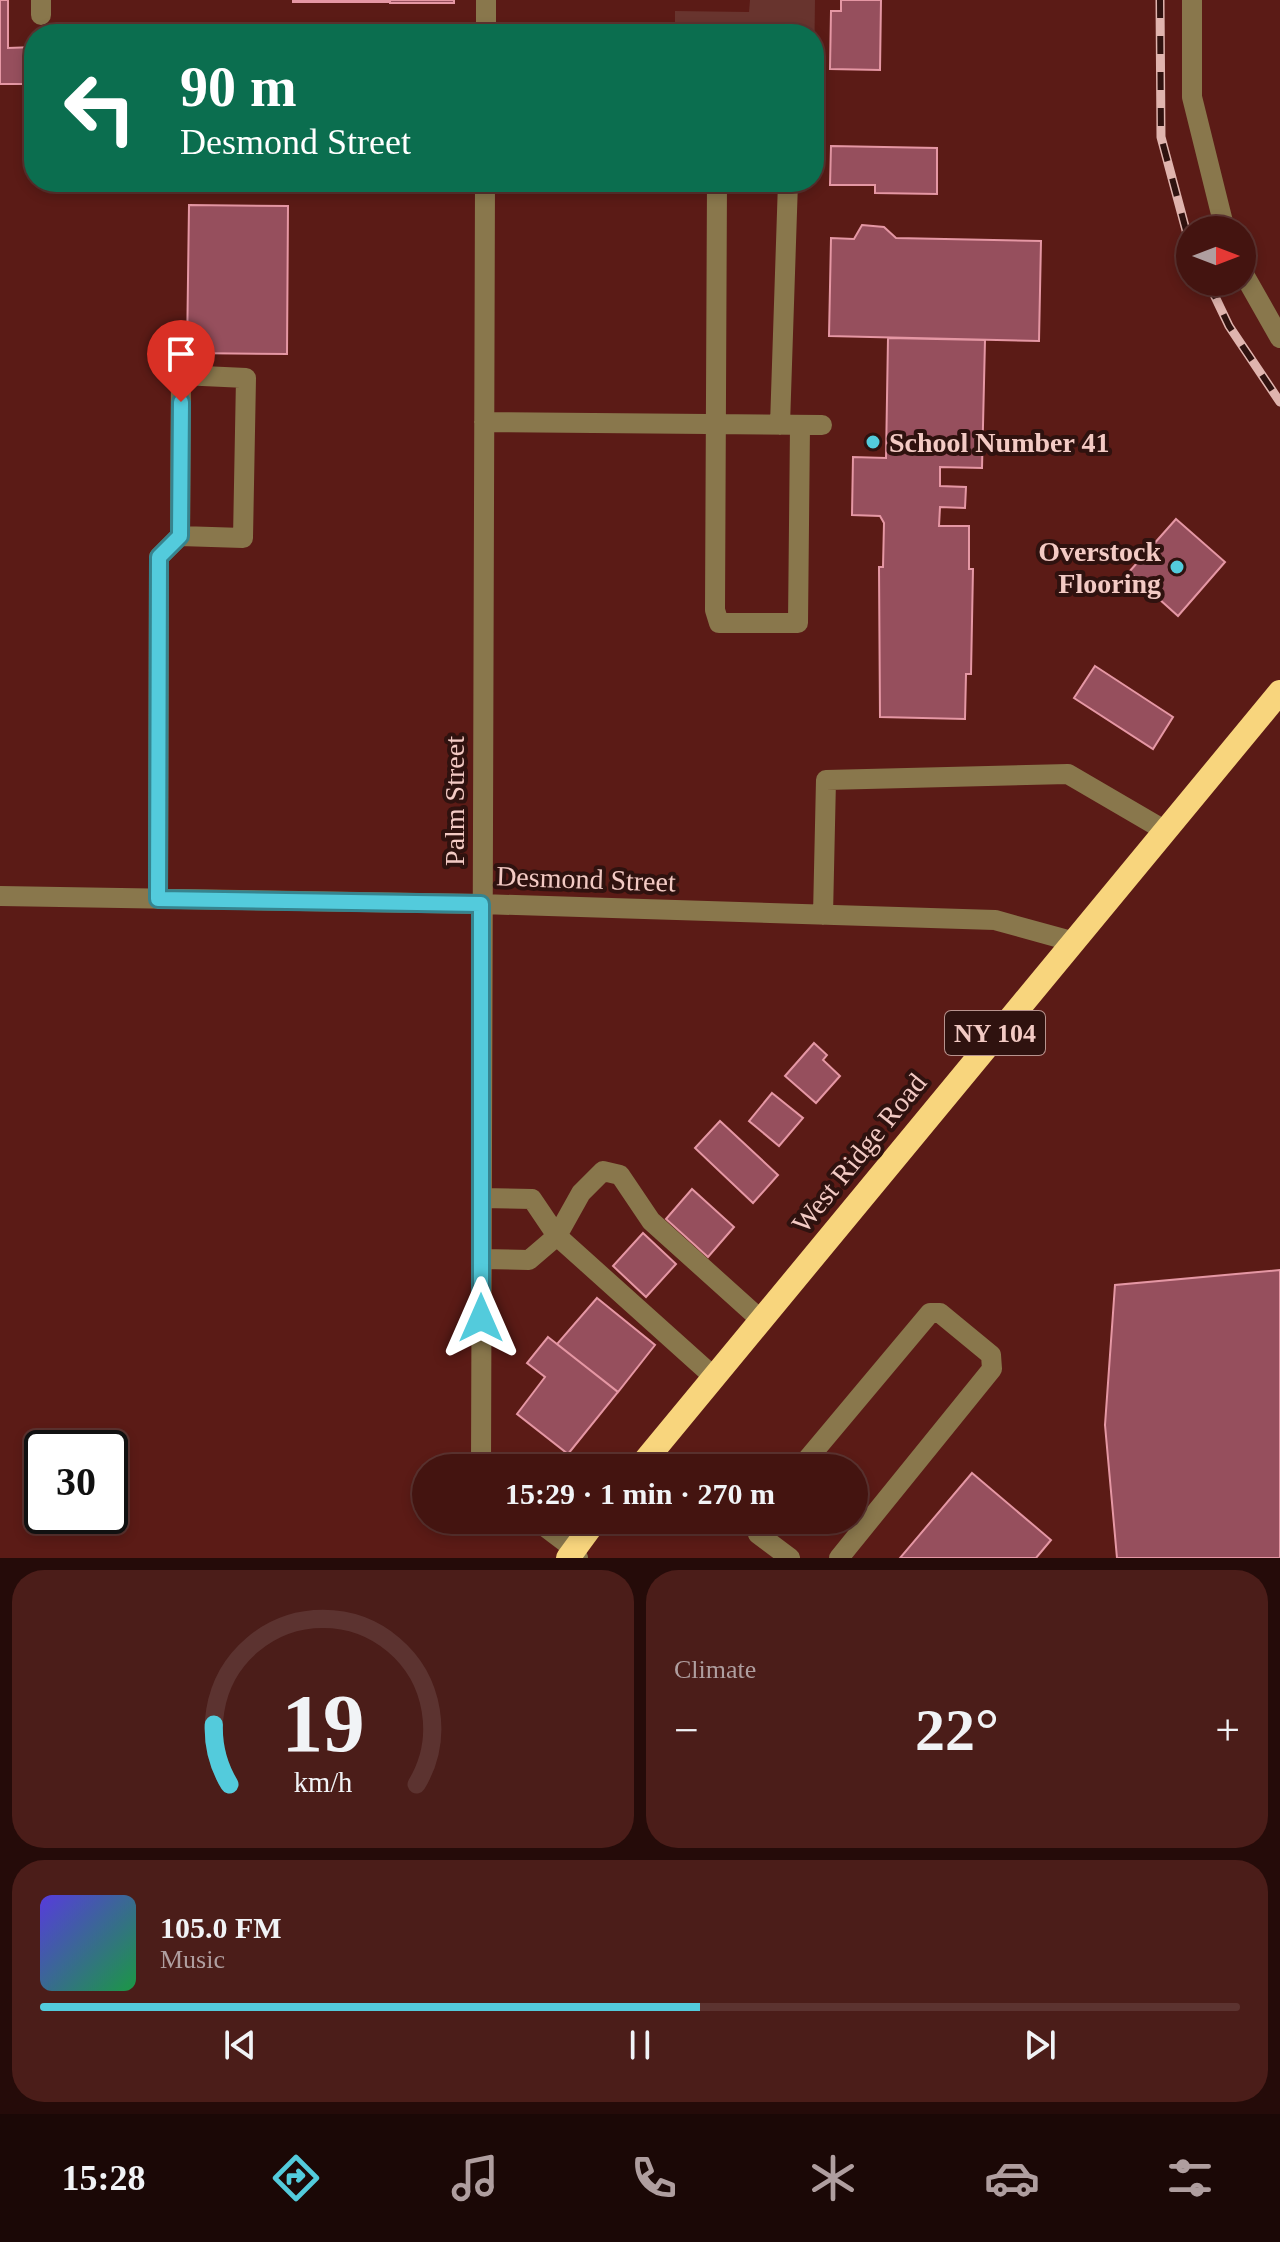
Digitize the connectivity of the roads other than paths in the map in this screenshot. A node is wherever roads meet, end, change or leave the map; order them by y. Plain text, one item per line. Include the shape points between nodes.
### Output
1 (486, 0) edge
2 (1192, 0) edge
3 (486, 24) edge
4 (485, 192) edge
5 (717, 192) edge
6 (788, 192) edge
7 (1222, 216) edge
8 (1256, 296) edge
9 (1280, 338) edge
10 (484, 422) junction
11 (790, 425) junction
12 (822, 425) dead end
13 (717, 426) junction
14 (180, 536) junction
15 (1280, 692) edge
16 (1164, 830) junction
17 (0, 896) edge
18 (158, 899) junction
19 (481, 904) junction
20 (823, 915) junction
21 (1071, 941) junction
22 (481, 1198) junction
23 (557, 1236) junction
24 (481, 1259) junction
25 (761, 1320) junction
26 (714, 1377) junction
27 (481, 1454) edge
28 (651, 1454) edge
29 (812, 1454) edge
30 (868, 1522) edge
31 (549, 1534) edge
32 (586, 1534) edge
33 (758, 1534) edge
34 (858, 1534) edge
35 (569, 1556) edge
36 (790, 1558) edge
37 (839, 1558) edge

1 - 3 street
2 - 7 street via 1192,97
4 - 10 street, Palm Street
5 - 13 street
6 - 11 street
8 - 9 street
10 - 13 street
10 - 19 street, Palm Street
11 - 12 street
11 - 13 street
11 - 13 street via 798,623 719,623
14 - 14 street via 181,375 246,378 243,538
14 - 18 street via 159,557
15 - 16 highway, West Ridge Road / NY 104
16 - 20 street via 1068,774 826,780
16 - 21 highway, West Ridge Road / NY 104
17 - 18 street, Desmond Street
18 - 19 street, Desmond Street
19 - 20 street, Desmond Street
19 - 22 street, Palm Street
20 - 21 street, Desmond Street via 995,920
21 - 25 highway, West Ridge Road / NY 104
22 - 23 street via 532,1199
22 - 24 street, Palm Street
23 - 24 street via 529,1260
23 - 25 street via 581,1193 603,1171 620,1175 651,1221
23 - 26 street
24 - 27 street, Palm Street
25 - 26 highway, West Ridge Road / NY 104
26 - 28 highway, West Ridge Road / NY 104
29 - 30 street via 930,1313 940,1313 991,1355 992,1369
31 - 35 street
32 - 35 highway
33 - 36 street
34 - 37 street

